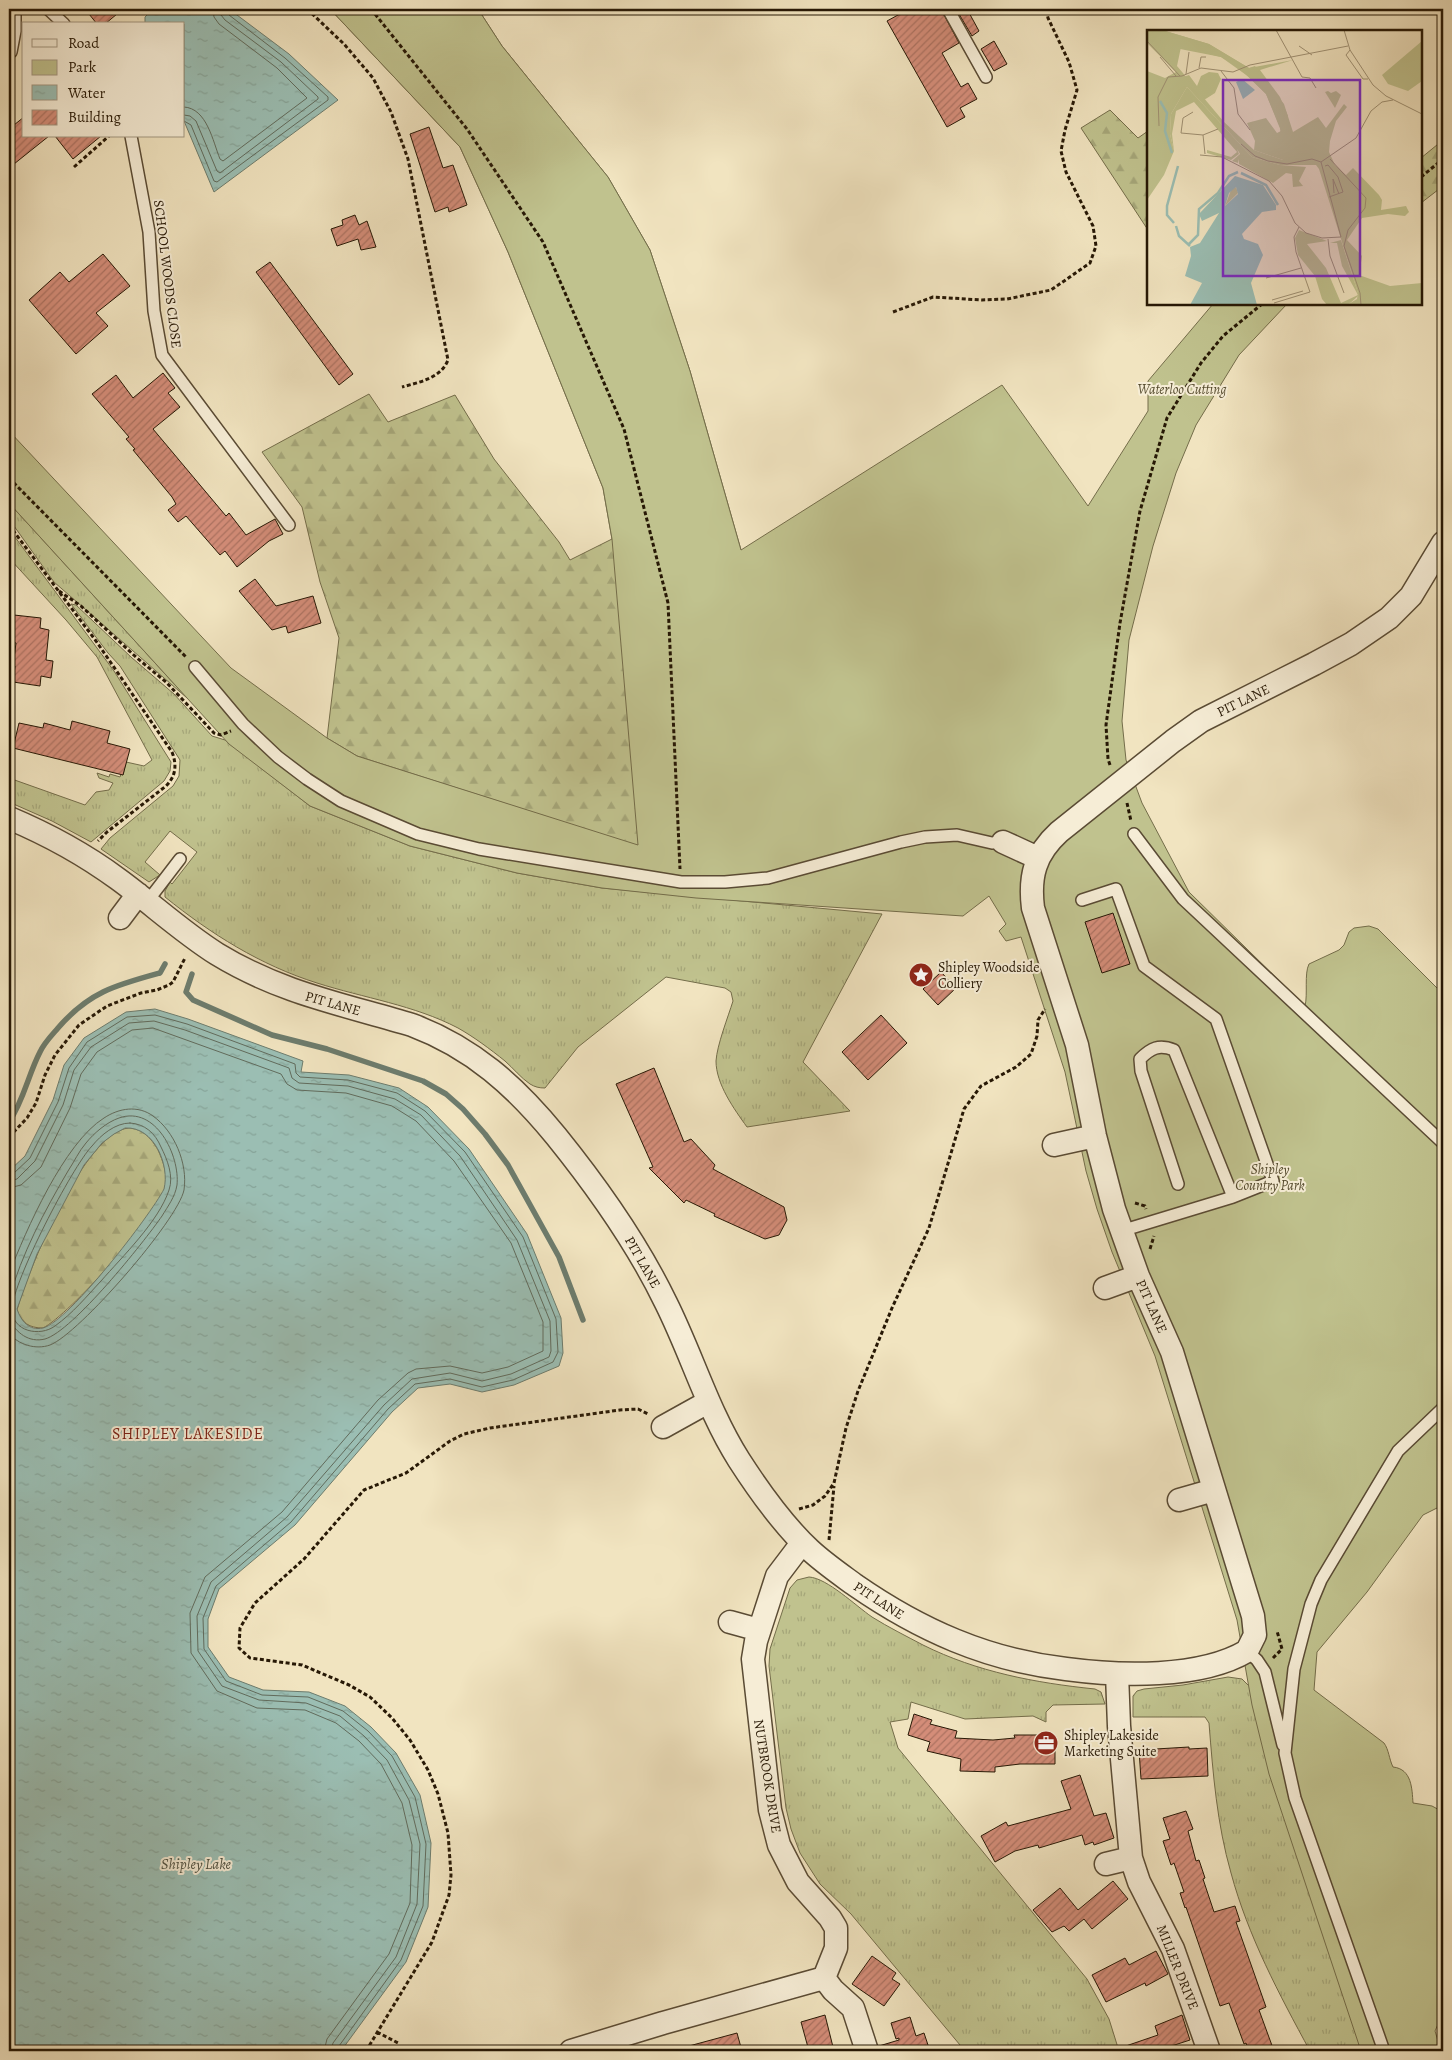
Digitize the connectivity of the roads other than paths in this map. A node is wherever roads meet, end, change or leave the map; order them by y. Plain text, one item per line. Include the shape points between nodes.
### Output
1 (15, 9) edge
2 (48, 9) edge
3 (948, 9) edge
4 (62, 22) edge
5 (11, 52) dead end
6 (986, 77) dead end
7 (131, 138) edge
8 (289, 525) dead end
9 (1443, 543) edge
10 (195, 667) road end
11 (9, 818) edge
12 (1134, 834) road end
13 (1003, 842) joint
14 (1038, 858) junction
15 (180, 859) dead end
16 (143, 898) junction
17 (1082, 900) dead end
18 (120, 918) dead end
19 (1095, 1136) junction
20 (1443, 1143) edge
21 (1054, 1145) dead end
22 (1178, 1184) dead end
23 (1233, 1197) junction
24 (1121, 1231) junction
25 (1138, 1276) junction
26 (1105, 1288) dead end
27 (708, 1402) junction
28 (1443, 1408) edge
29 (664, 1427) road end
30 (1214, 1490) junction
31 (1180, 1500) dead end
32 (802, 1543) junction
33 (730, 1622) dead end
34 (759, 1630) junction
35 (1247, 1651) junction
36 (1117, 1674) junction
37 (1284, 1753) junction
38 (1130, 1858) junction
39 (1106, 1864) dead end
40 (824, 1978) junction
41 (571, 2051) edge
42 (867, 2051) edge
43 (1209, 2051) edge
44 (1384, 2051) edge

1 - 5 lane
2 - 4 lane
3 - 6 lane
7 - 8 lane, SCHOOL WOODS CLOSE via 149,232 154,312 162,355
9 - 14 street, PIT LANE via 1411,596 1389,618 1322,660 1200,722 1059,832
10 - 13 lane via 243,724 278,757 341,801 418,834 488,850 681,882 725,882 768,878 901,842 943,835
11 - 16 street, PIT LANE via 86,858
12 - 20 lane via 1183,898
13 - 14 street
14 - 19 street, PIT LANE via 1033,876 1034,908 1076,1045
15 - 16 lane
16 - 18 street
16 - 27 street, PIT LANE via 195,939 279,986 412,1025 468,1053 498,1075 541,1118 622,1225 666,1302
17 - 23 lane via 1116,890 1144,966 1216,1019 1273,1181
19 - 21 street
19 - 24 street, PIT LANE
22 - 23 lane via 1141,1071 1140,1059 1151,1049 1164,1046 1174,1050
23 - 24 lane
24 - 25 street, PIT LANE
25 - 26 street
25 - 30 street, PIT LANE via 1172,1352
27 - 29 street
27 - 32 street, PIT LANE via 739,1460
28 - 37 lane via 1398,1451 1321,1580 1311,1604 1294,1669
30 - 31 street
30 - 35 street, PIT LANE via 1253,1616 1254,1634
32 - 34 street, NUTBROOK DRIVE via 776,1576
32 - 36 street, PIT LANE via 820,1560 885,1606 952,1641 1044,1666
33 - 34 street
34 - 40 street, NUTBROOK DRIVE via 753,1659 770,1810 779,1844 794,1875 835,1924 836,1948
35 - 36 street, PIT LANE via 1226,1661 1187,1669
35 - 37 lane via 1265,1672
36 - 38 street, MILLER DRIVE
37 - 44 lane via 1295,1798
38 - 39 street
38 - 43 street, MILLER DRIVE via 1138,1882 1173,1949
40 - 41 street
40 - 42 street via 853,2008

